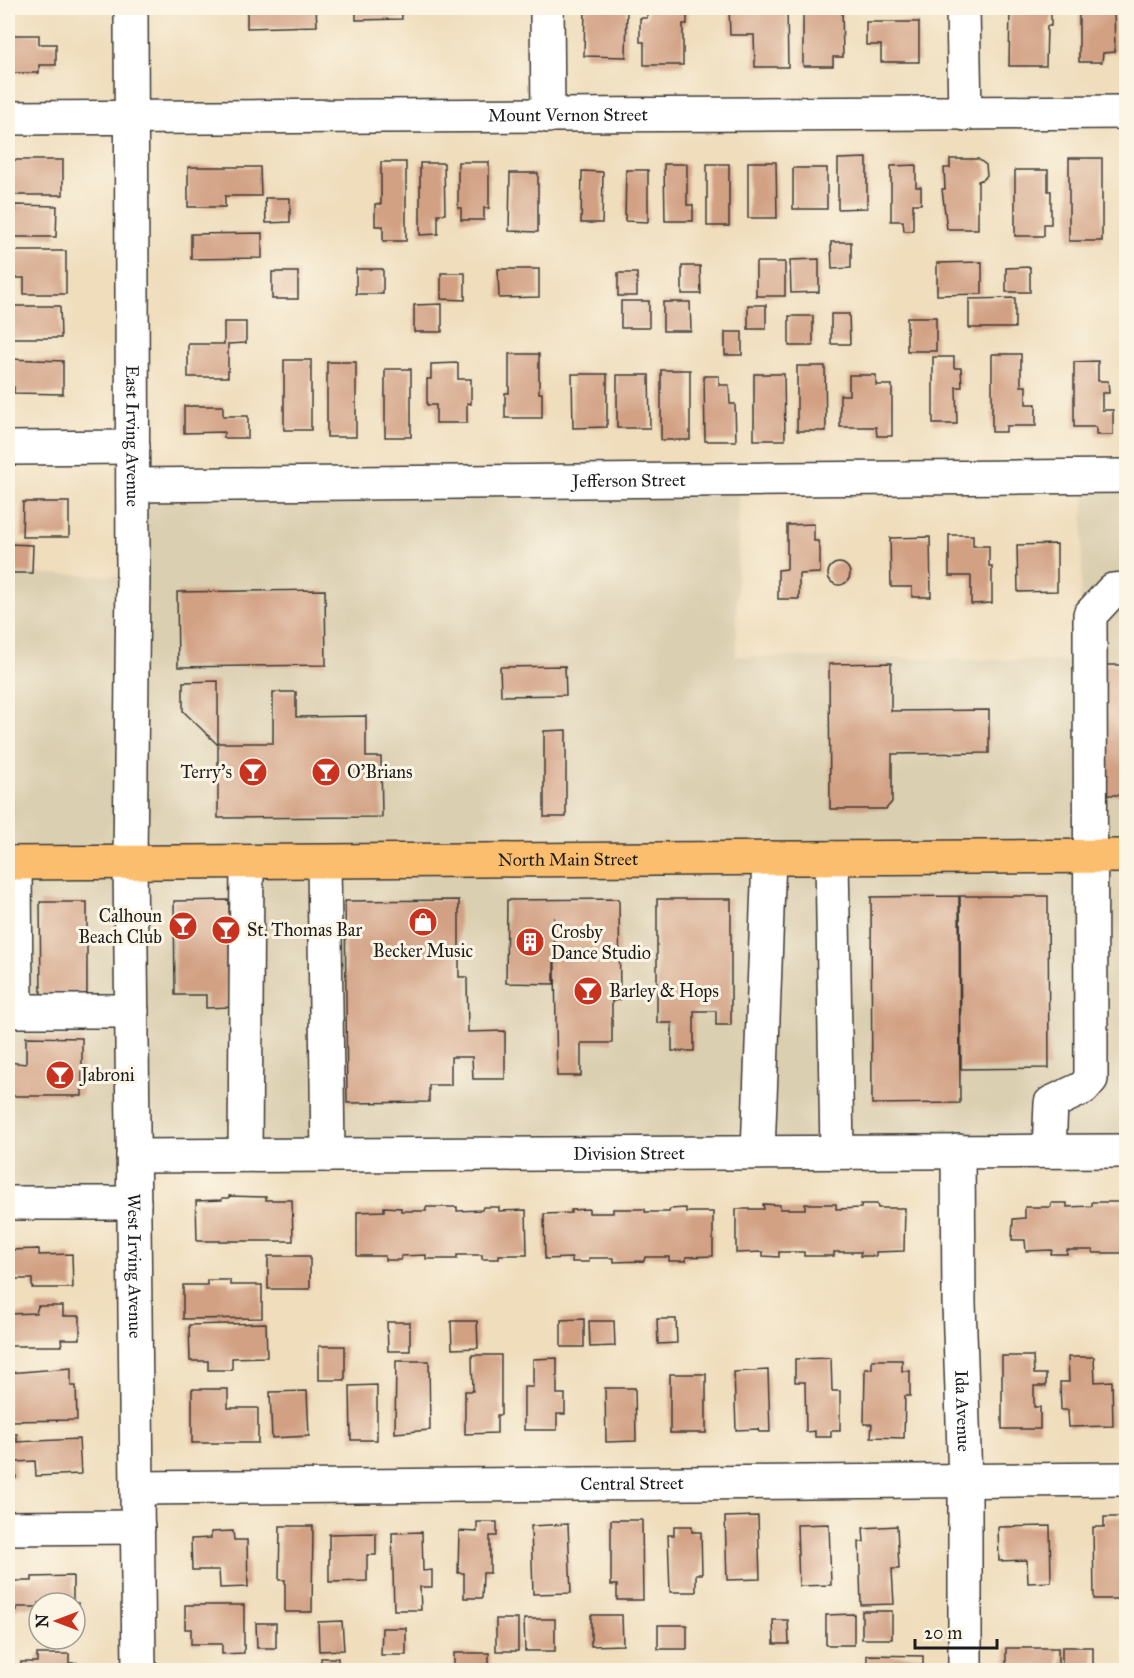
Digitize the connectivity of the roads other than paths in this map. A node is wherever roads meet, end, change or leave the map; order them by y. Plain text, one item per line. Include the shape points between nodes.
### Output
1 (131, 8) edge
2 (547, 8) edge
3 (963, 8) edge
4 (1126, 112) edge
5 (965, 114) junction
6 (548, 116) junction
7 (8, 118) edge
8 (132, 118) junction
9 (132, 447) junction
10 (8, 448) edge
11 (1126, 476) edge
12 (132, 485) junction
13 (1126, 589) edge
14 (1089, 856) junction
15 (1126, 856) edge
16 (769, 858) junction
17 (832, 858) junction
18 (247, 862) junction
19 (324, 862) junction
20 (11, 863) edge
21 (130, 863) junction
22 (132, 1011) junction
23 (958, 1151) junction
24 (1049, 1151) junction
25 (1126, 1151) edge
26 (758, 1152) junction
27 (837, 1152) junction
28 (246, 1155) junction
29 (328, 1155) junction
30 (134, 1156) junction
31 (8, 1203) edge
32 (134, 1203) junction
33 (1126, 1479) edge
34 (965, 1481) junction
35 (138, 1488) junction
36 (138, 1527) junction
37 (8, 1528) edge
38 (139, 1671) edge
39 (965, 1671) edge

1 - 8 street, East Irving Avenue
2 - 6 street
3 - 5 street
4 - 5 street, Mount Vernon Street
5 - 6 street, Mount Vernon Street
6 - 8 street, Mount Vernon Street
7 - 8 street, Mount Vernon Street
8 - 9 street, East Irving Avenue
9 - 10 street
9 - 12 street, East Irving Avenue
11 - 12 street, Jefferson Street
12 - 21 street, East Irving Avenue
13 - 14 street via 1113,590 1090,615
14 - 15 main road, North Main Street
14 - 17 main road, North Main Street
14 - 24 street via 1091,1079 1083,1088 1052,1103
16 - 17 main road, North Main Street
16 - 19 main road, North Main Street
16 - 26 street
17 - 27 street
18 - 19 main road, North Main Street
18 - 21 main road, North Main Street
18 - 28 street
19 - 29 street
20 - 21 main road, North Main Street
20 - 22 street via 16,1011
21 - 22 street, West Irving Avenue
22 - 30 street, West Irving Avenue
23 - 24 street, Division Street
23 - 27 street, Division Street
23 - 34 street, Ida Avenue
24 - 25 street, Division Street
26 - 27 street, Division Street
26 - 29 street, Division Street
28 - 29 street, Division Street
28 - 30 street, Division Street
30 - 32 street, West Irving Avenue
31 - 32 street
32 - 35 street, West Irving Avenue
33 - 34 street, Central Street
34 - 35 street, Central Street
34 - 39 street, Ida Avenue
35 - 36 street, West Irving Avenue
36 - 37 street
36 - 38 street, West Irving Avenue

